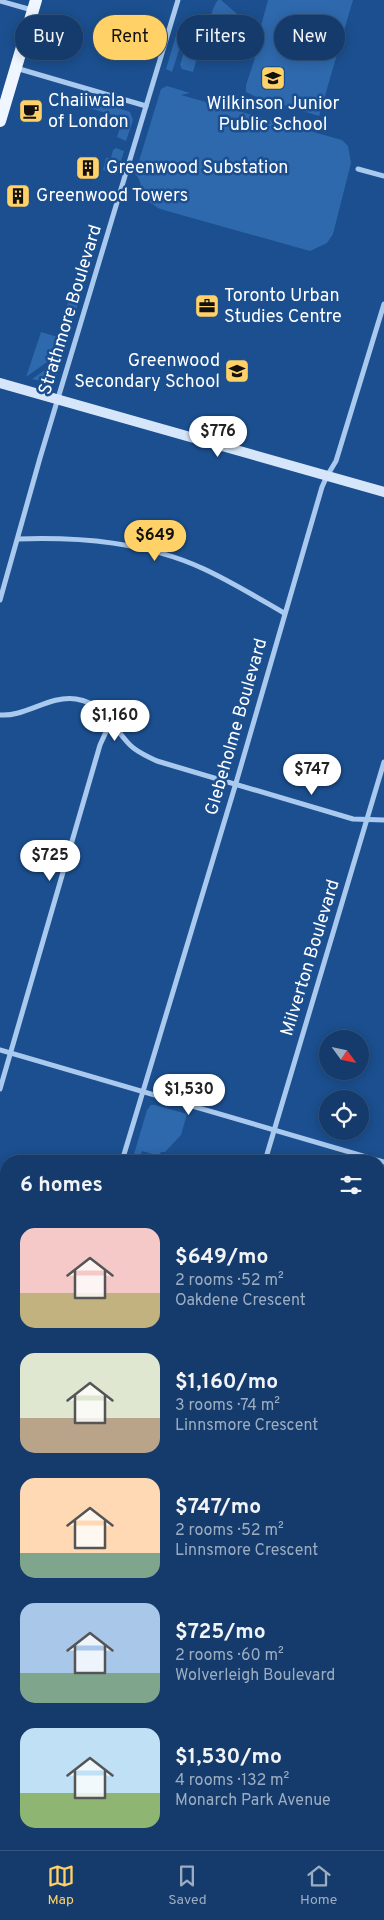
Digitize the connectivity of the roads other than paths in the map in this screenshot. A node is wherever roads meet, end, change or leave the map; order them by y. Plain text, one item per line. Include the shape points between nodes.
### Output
1 (178, 0) edge
2 (0, 1) edge
3 (34, 5) edge
4 (16, 68) junction
5 (146, 106) junction
6 (0, 121) edge
7 (358, 169) dead end
8 (384, 176) edge
9 (384, 304) edge
10 (0, 383) edge
11 (58, 399) junction
12 (327, 476) junction
13 (384, 492) edge
14 (18, 539) junction
15 (0, 600) edge
16 (284, 613) junction
17 (0, 715) edge
18 (111, 720) junction
19 (384, 762) edge
20 (236, 783) junction
21 (367, 818) junction
22 (384, 820) edge
23 (0, 1050) edge
24 (10, 1053) junction
25 (0, 1089) edge
26 (143, 1092) junction
27 (275, 1130) junction
28 (124, 1155) edge
29 (267, 1155) edge
30 (360, 1155) edge

1 - 5 street, Strathmore Boulevard
2 - 3 street
3 - 4 main road
4 - 5 street
4 - 6 main road
5 - 11 street, Strathmore Boulevard
7 - 8 street
9 - 12 street, Glebeholme Boulevard via 336,461
10 - 11 street
11 - 12 street
11 - 14 street, Strathmore Boulevard
12 - 13 street
12 - 16 street, Glebeholme Boulevard
14 - 15 street, Strathmore Boulevard
14 - 16 street via 61,538 116,543 161,553 204,569
16 - 20 street, Glebeholme Boulevard
17 - 18 street via 18,713 48,702 74,699 95,706
18 - 20 street via 130,745 142,754
18 - 24 street via 100,745
19 - 21 street, Milverton Boulevard
20 - 21 street via 353,818
20 - 26 street, Glebeholme Boulevard
21 - 22 street
21 - 27 street, Milverton Boulevard
23 - 24 street
24 - 25 street
24 - 26 street
26 - 27 street
26 - 28 street, Glebeholme Boulevard
27 - 29 street, Milverton Boulevard
27 - 30 street

